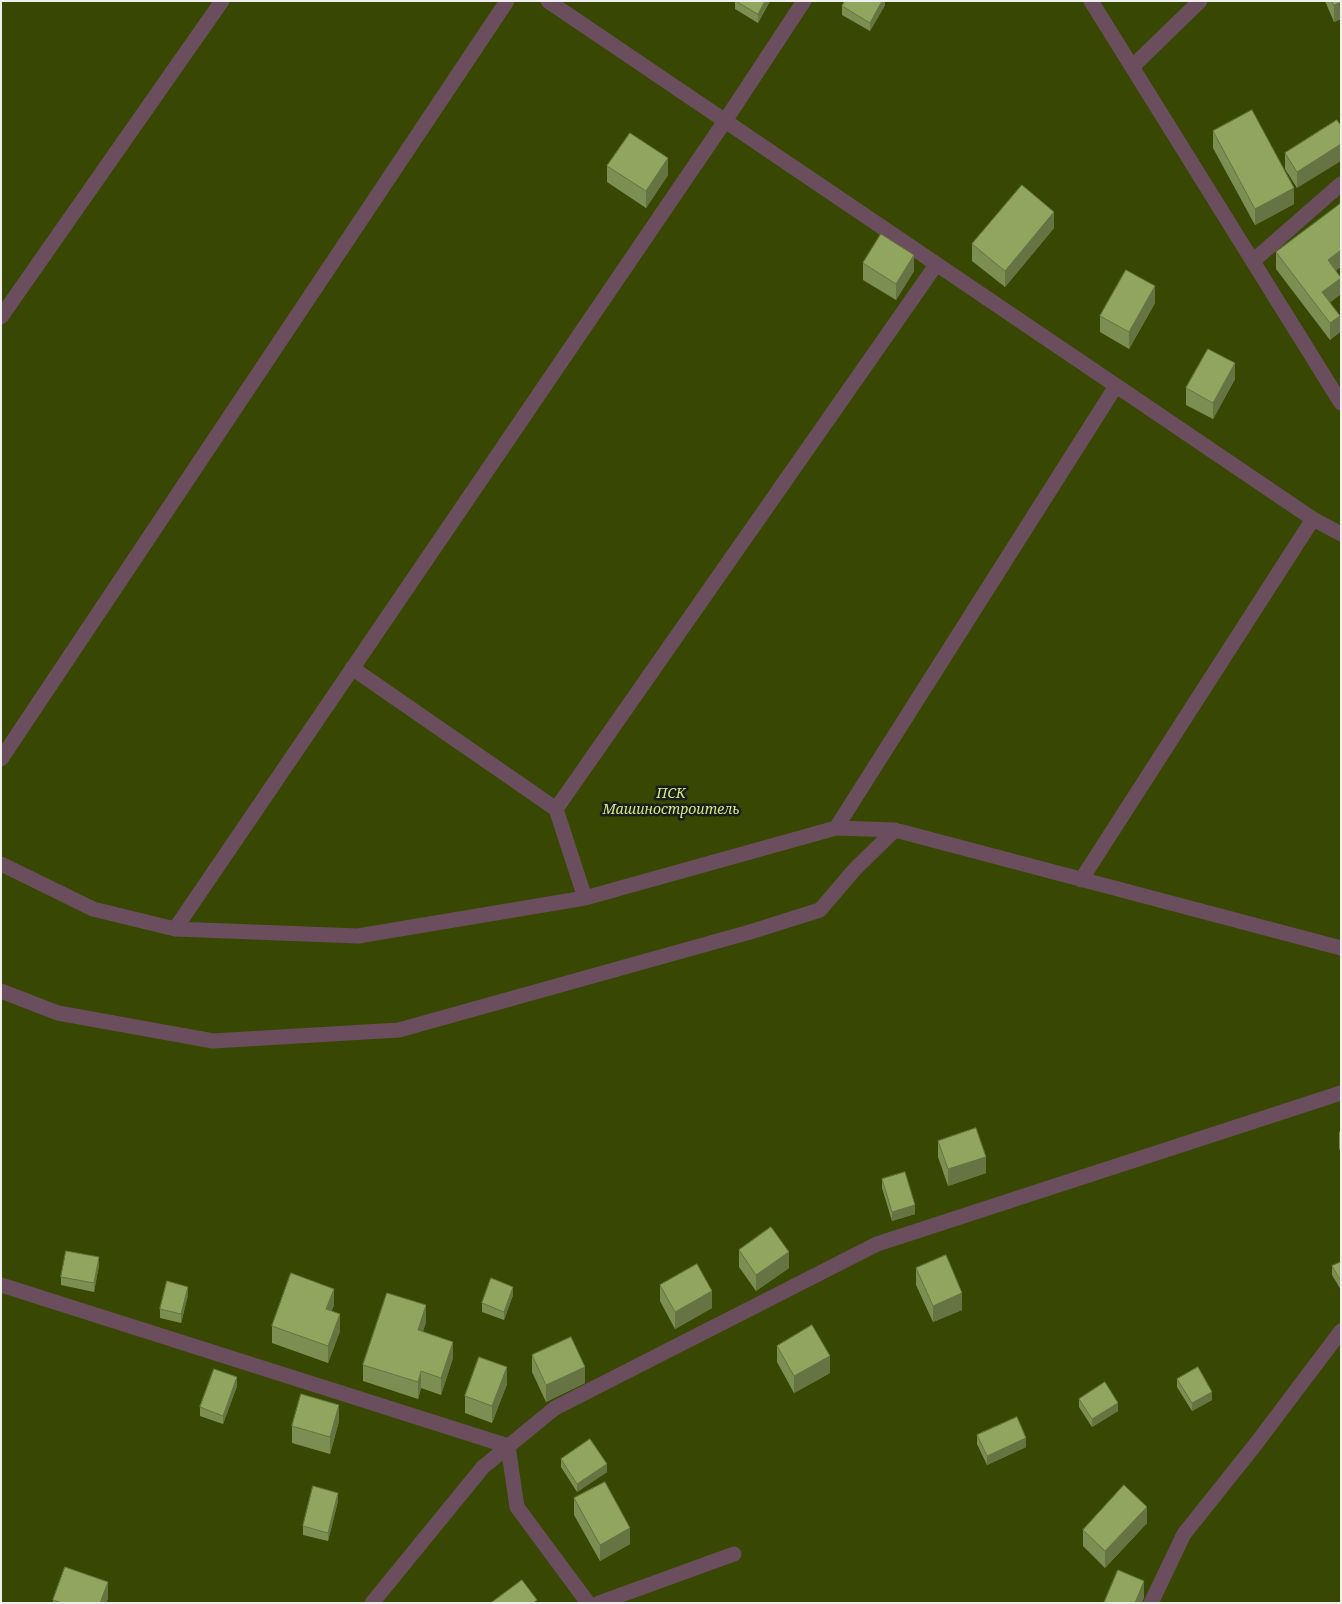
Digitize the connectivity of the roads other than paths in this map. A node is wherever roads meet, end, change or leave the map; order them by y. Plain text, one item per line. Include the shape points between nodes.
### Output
1 (222, 1) edge
2 (507, 1) edge
3 (548, 1) edge
4 (804, 1) edge
5 (1091, 1) edge
6 (1200, 1) edge
7 (1132, 67) junction
8 (725, 121) junction
9 (1341, 184) edge
10 (1253, 261) junction
11 (936, 264) junction
12 (1, 317) edge
13 (1116, 386) junction
14 (1341, 403) edge
15 (1313, 519) junction
16 (1341, 534) edge
17 (352, 668) junction
18 (1, 759) edge
19 (556, 809) junction
20 (836, 828) junction
21 (895, 830) junction
22 (1, 864) edge
23 (1080, 880) junction
24 (586, 898) junction
25 (176, 930) junction
26 (1341, 948) edge
27 (1, 991) edge
28 (1341, 1093) edge
29 (1, 1285) edge
30 (1341, 1331) edge
31 (508, 1446) junction
32 (734, 1554) dead end
33 (372, 1603) edge
34 (588, 1603) edge
35 (599, 1603) edge
36 (1151, 1603) edge

1 - 12 street
2 - 18 street
3 - 8 street
4 - 8 street
5 - 7 street
6 - 7 street
7 - 10 street
8 - 11 street
8 - 17 street
9 - 10 street
10 - 14 street
11 - 13 street
11 - 19 street
13 - 15 street
13 - 20 street
15 - 16 street
15 - 23 street
17 - 19 street
17 - 25 street
19 - 24 street
20 - 21 street
20 - 24 street
21 - 23 street
21 - 27 street via 855,869 820,910 399,1030 214,1041 58,1013
22 - 25 street via 93,909
23 - 26 street
24 - 25 street via 358,936
28 - 31 street via 877,1244 554,1408
29 - 31 street
30 - 36 street via 1184,1534
31 - 33 street via 482,1467
31 - 34 street via 517,1507
32 - 35 street

